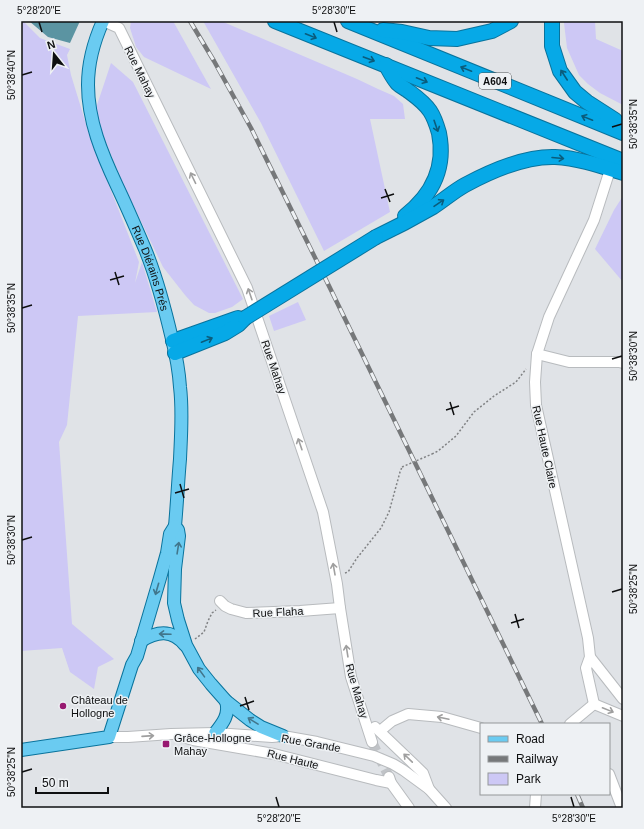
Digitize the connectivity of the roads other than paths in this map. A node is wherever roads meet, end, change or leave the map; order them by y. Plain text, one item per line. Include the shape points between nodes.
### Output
1 (103, 21) edge
2 (275, 21) edge
3 (348, 21) edge
4 (511, 21) edge
5 (552, 21) edge
6 (365, 28) junction
7 (386, 65) junction
8 (623, 129) edge
9 (623, 133) edge
10 (623, 161) edge
11 (623, 173) edge
12 (608, 176) dead end
13 (378, 236) junction
14 (174, 347) junction
15 (537, 354) junction
16 (623, 363) edge
17 (175, 526) junction
18 (220, 601) dead end
19 (340, 608) junction
20 (141, 641) junction
21 (186, 646) junction
22 (590, 658) junction
23 (623, 699) edge
24 (226, 701) junction
25 (594, 704) junction
26 (623, 716) edge
27 (365, 721) junction
28 (575, 722) edge
29 (480, 728) edge
30 (380, 731) junction
31 (215, 733) junction
32 (171, 734) junction
33 (283, 736) junction
34 (109, 737) junction
35 (372, 742) tunnel mouth
36 (21, 750) edge
37 (610, 777) edge
38 (428, 789) junction
39 (536, 795) edge
40 (409, 808) edge
41 (446, 808) edge
42 (535, 808) edge
43 (622, 808) edge

1 - 14 main road, Rue Diérains Prés via 89,69 88,97 93,124 155,276
19 -> 1 street, Rue Mahay via 322,512 247,288 119,28
2 -> 7 highway, A604
3 - 6 highway, A604
4 - 6 highway via 492,31 457,39 429,38
8 -> 5 highway via 615,120 575,92 560,71 552,46
9 -> 6 highway, A604
7 -> 10 highway, A604
7 -> 13 highway via 398,84 430,111 441,144 437,176 426,195 415,208
13 -> 11 highway via 411,220 464,186 517,163 554,157 587,162
12 - 15 street, Rue Haute Claire via 594,220 549,317
13 - 14 highway, bridge via 239,321
14 - 17 main road, Rue Diérains Prés via 181,413
15 - 16 street via 569,362
15 - 22 street, Rue Haute Claire via 536,405 588,638
17 -> 20 main road, Rue Diérains Prés via 170,534 162,573
21 -> 17 main road, Rue Diérains Prés via 174,603 179,536
18 - 19 street, Rue Flaha via 231,609 246,613
27 -> 19 street, Rue Mahay via 351,678
21 -> 20 main road, Rue Diérains Prés via 177,636 164,633 155,634
20 - 34 main road, Rue Diérains Prés
24 -> 21 main road, Rue Diérains Prés via 199,669
22 - 23 street
22 - 25 street, Rue Haute Claire via 586,668
24 - 31 main road via 226,717
33 -> 24 main road, Rue Diérains Prés via 261,727
25 -> 26 street
25 - 28 street
27 - 30 street
27 - 35 street, Rue Mahay
29 -> 30 street via 442,717 408,714 392,721
38 -> 30 street via 424,773
31 - 32 street, Rue Grande
31 - 33 street, Rue Grande
34 -> 32 street, Rue Grande
32 - 40 street, Rue Haute via 274,754 376,780 390,780
33 - 38 street, Rue Grande via 374,756 403,770
34 - 36 main road
37 - 43 street
38 - 41 street, Rue Grande
39 - 42 street

